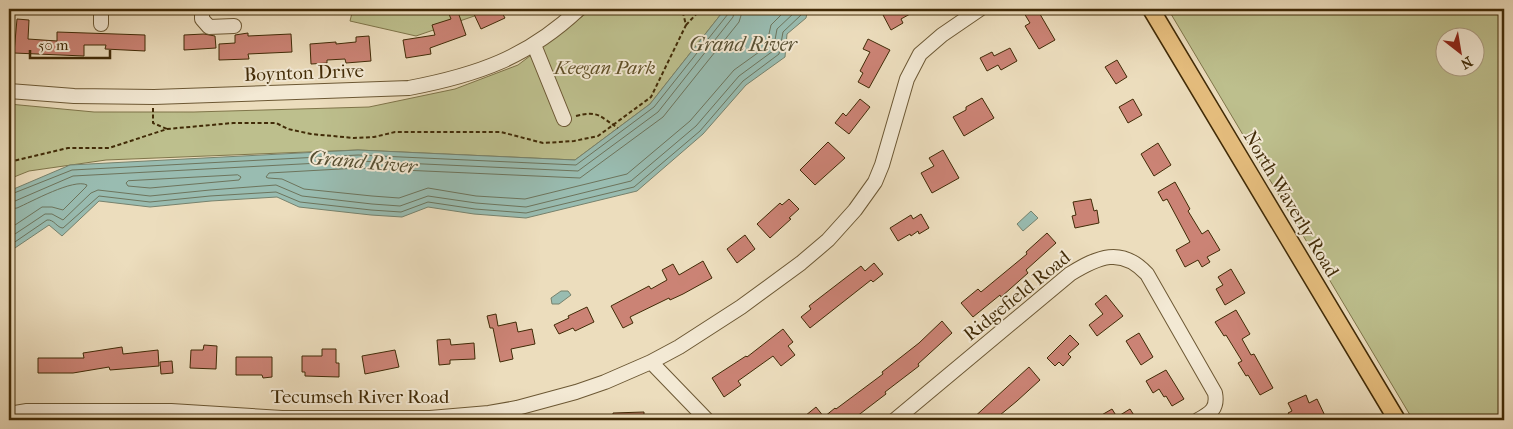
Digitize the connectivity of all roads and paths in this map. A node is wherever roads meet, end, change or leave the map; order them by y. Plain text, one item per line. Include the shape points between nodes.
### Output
1 (102, 9) edge
2 (202, 9) edge
3 (579, 9) edge
4 (682, 9) edge
5 (700, 9) edge
6 (980, 9) edge
7 (1151, 9) edge
8 (101, 24) dead end
9 (686, 25) junction
10 (234, 26) dead end
11 (534, 44) junction
12 (9, 91) edge
13 (154, 97) junction
14 (564, 119) joint
15 (613, 125) junction
16 (618, 128) dead end
17 (167, 129) junction
18 (9, 162) edge
19 (651, 362) junction
20 (9, 414) edge
21 (173, 416) edge
22 (707, 420) edge
23 (896, 420) edge
24 (1198, 420) edge
25 (1397, 420) edge

1 - 8 street
2 - 10 street via 202,19 209,27
3 - 11 street, Boynton Drive via 551,34
4 - 9 path
5 - 9 path
6 - 19 street, Tecumseh River Road via 920,54 907,79 882,165 844,224 801,263 741,308
7 - 25 main road, North Waverly Road
9 - 15 path via 651,97
11 - 13 street, Boynton Drive via 481,70 409,88
11 - 14 street
12 - 13 street, Boynton Drive
13 - 17 path via 153,123
14 - 15 path via 600,114
15 - 16 path
15 - 17 path via 598,136 543,143 501,132 395,132 354,138 311,134 276,123
17 - 18 path via 109,148 68,148
19 - 21 street, Tecumseh River Road via 576,392 489,413 430,418
19 - 22 street
20 - 21 street, Tecumseh River Road via 27,411
23 - 24 street, Ridgefield Road via 1070,274 1089,262 1116,256 1140,266 1156,286 1215,393 1215,406 1211,413

